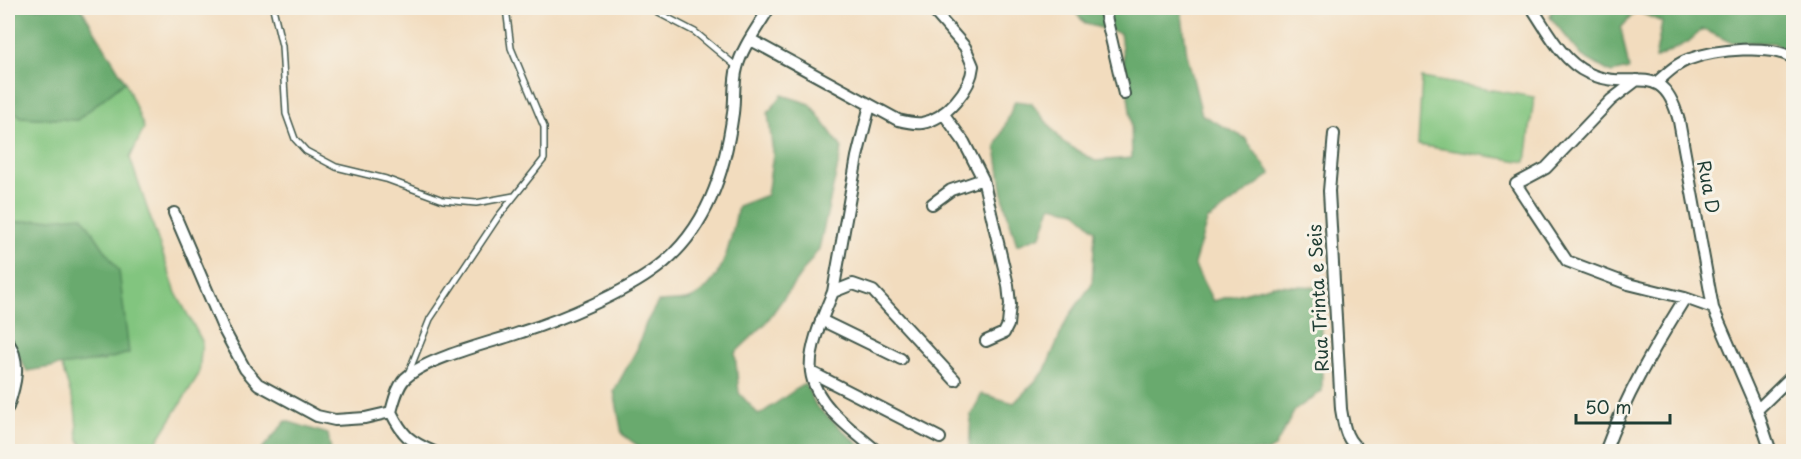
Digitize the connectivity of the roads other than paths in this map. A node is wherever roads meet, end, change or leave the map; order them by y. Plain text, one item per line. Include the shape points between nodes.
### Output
1 (273, 8) edge
2 (506, 8) edge
3 (649, 8) edge
4 (769, 8) edge
5 (931, 8) edge
6 (1104, 8) edge
7 (1532, 8) edge
8 (661, 10) edge
9 (751, 40) junction
10 (1794, 59) edge
11 (737, 67) junction
12 (1637, 80) junction
13 (1656, 83) junction
14 (1124, 94) dead end
15 (870, 105) junction
16 (943, 113) junction
17 (1334, 134) dead end
18 (983, 179) junction
19 (514, 196) junction
20 (932, 204) dead end
21 (174, 213) dead end
22 (833, 292) junction
23 (1685, 298) junction
24 (1713, 308) junction
25 (821, 320) junction
26 (986, 341) dead end
27 (8, 342) edge
28 (901, 359) dead end
29 (811, 372) junction
30 (1794, 374) edge
31 (407, 376) junction
32 (955, 380) dead end
33 (8, 407) edge
34 (1757, 410) junction
35 (391, 412) junction
36 (940, 438) dead end
37 (414, 447) edge
38 (434, 452) edge
39 (878, 452) edge
40 (1363, 452) edge
41 (1605, 452) edge
42 (1771, 452) edge

1 - 19 lane via 282,46 286,114 295,139 306,151 336,167 386,179 443,200 476,203
2 - 19 lane via 511,48 544,127 544,159
3 - 8 lane
4 - 9 street
5 - 16 street via 965,47 973,66 967,86
6 - 14 street
7 - 12 street via 1575,65 1603,79
8 - 11 lane
9 - 11 street
9 - 15 street
10 - 13 street via 1769,50 1711,53 1688,59
11 - 31 street via 733,112 718,181 701,221 686,242 637,282 526,331 473,347
12 - 13 street
12 - 23 street via 1603,108 1546,168 1516,184 1567,261 1619,281
13 - 24 street, Rua D via 1669,92 1674,102
15 - 16 street via 912,123
15 - 22 street
16 - 18 street
17 - 40 street, Rua Trinta e Seis via 1329,190 1341,409 1346,435
18 - 20 street via 951,190
18 - 26 street via 1010,304 1004,333
19 - 31 lane via 430,319
21 - 35 street via 224,330 245,369 258,384 317,416 335,420
22 - 25 street
22 - 32 street via 853,284 873,291
23 - 24 street
23 - 41 street via 1651,353
24 - 34 street, Rua D
25 - 28 street
25 - 29 street
27 - 33 street via 13,349 16,385
29 - 36 street
29 - 39 street via 837,417
30 - 34 street
31 - 35 street
34 - 42 street, Rua D
35 - 37 street
37 - 38 street

